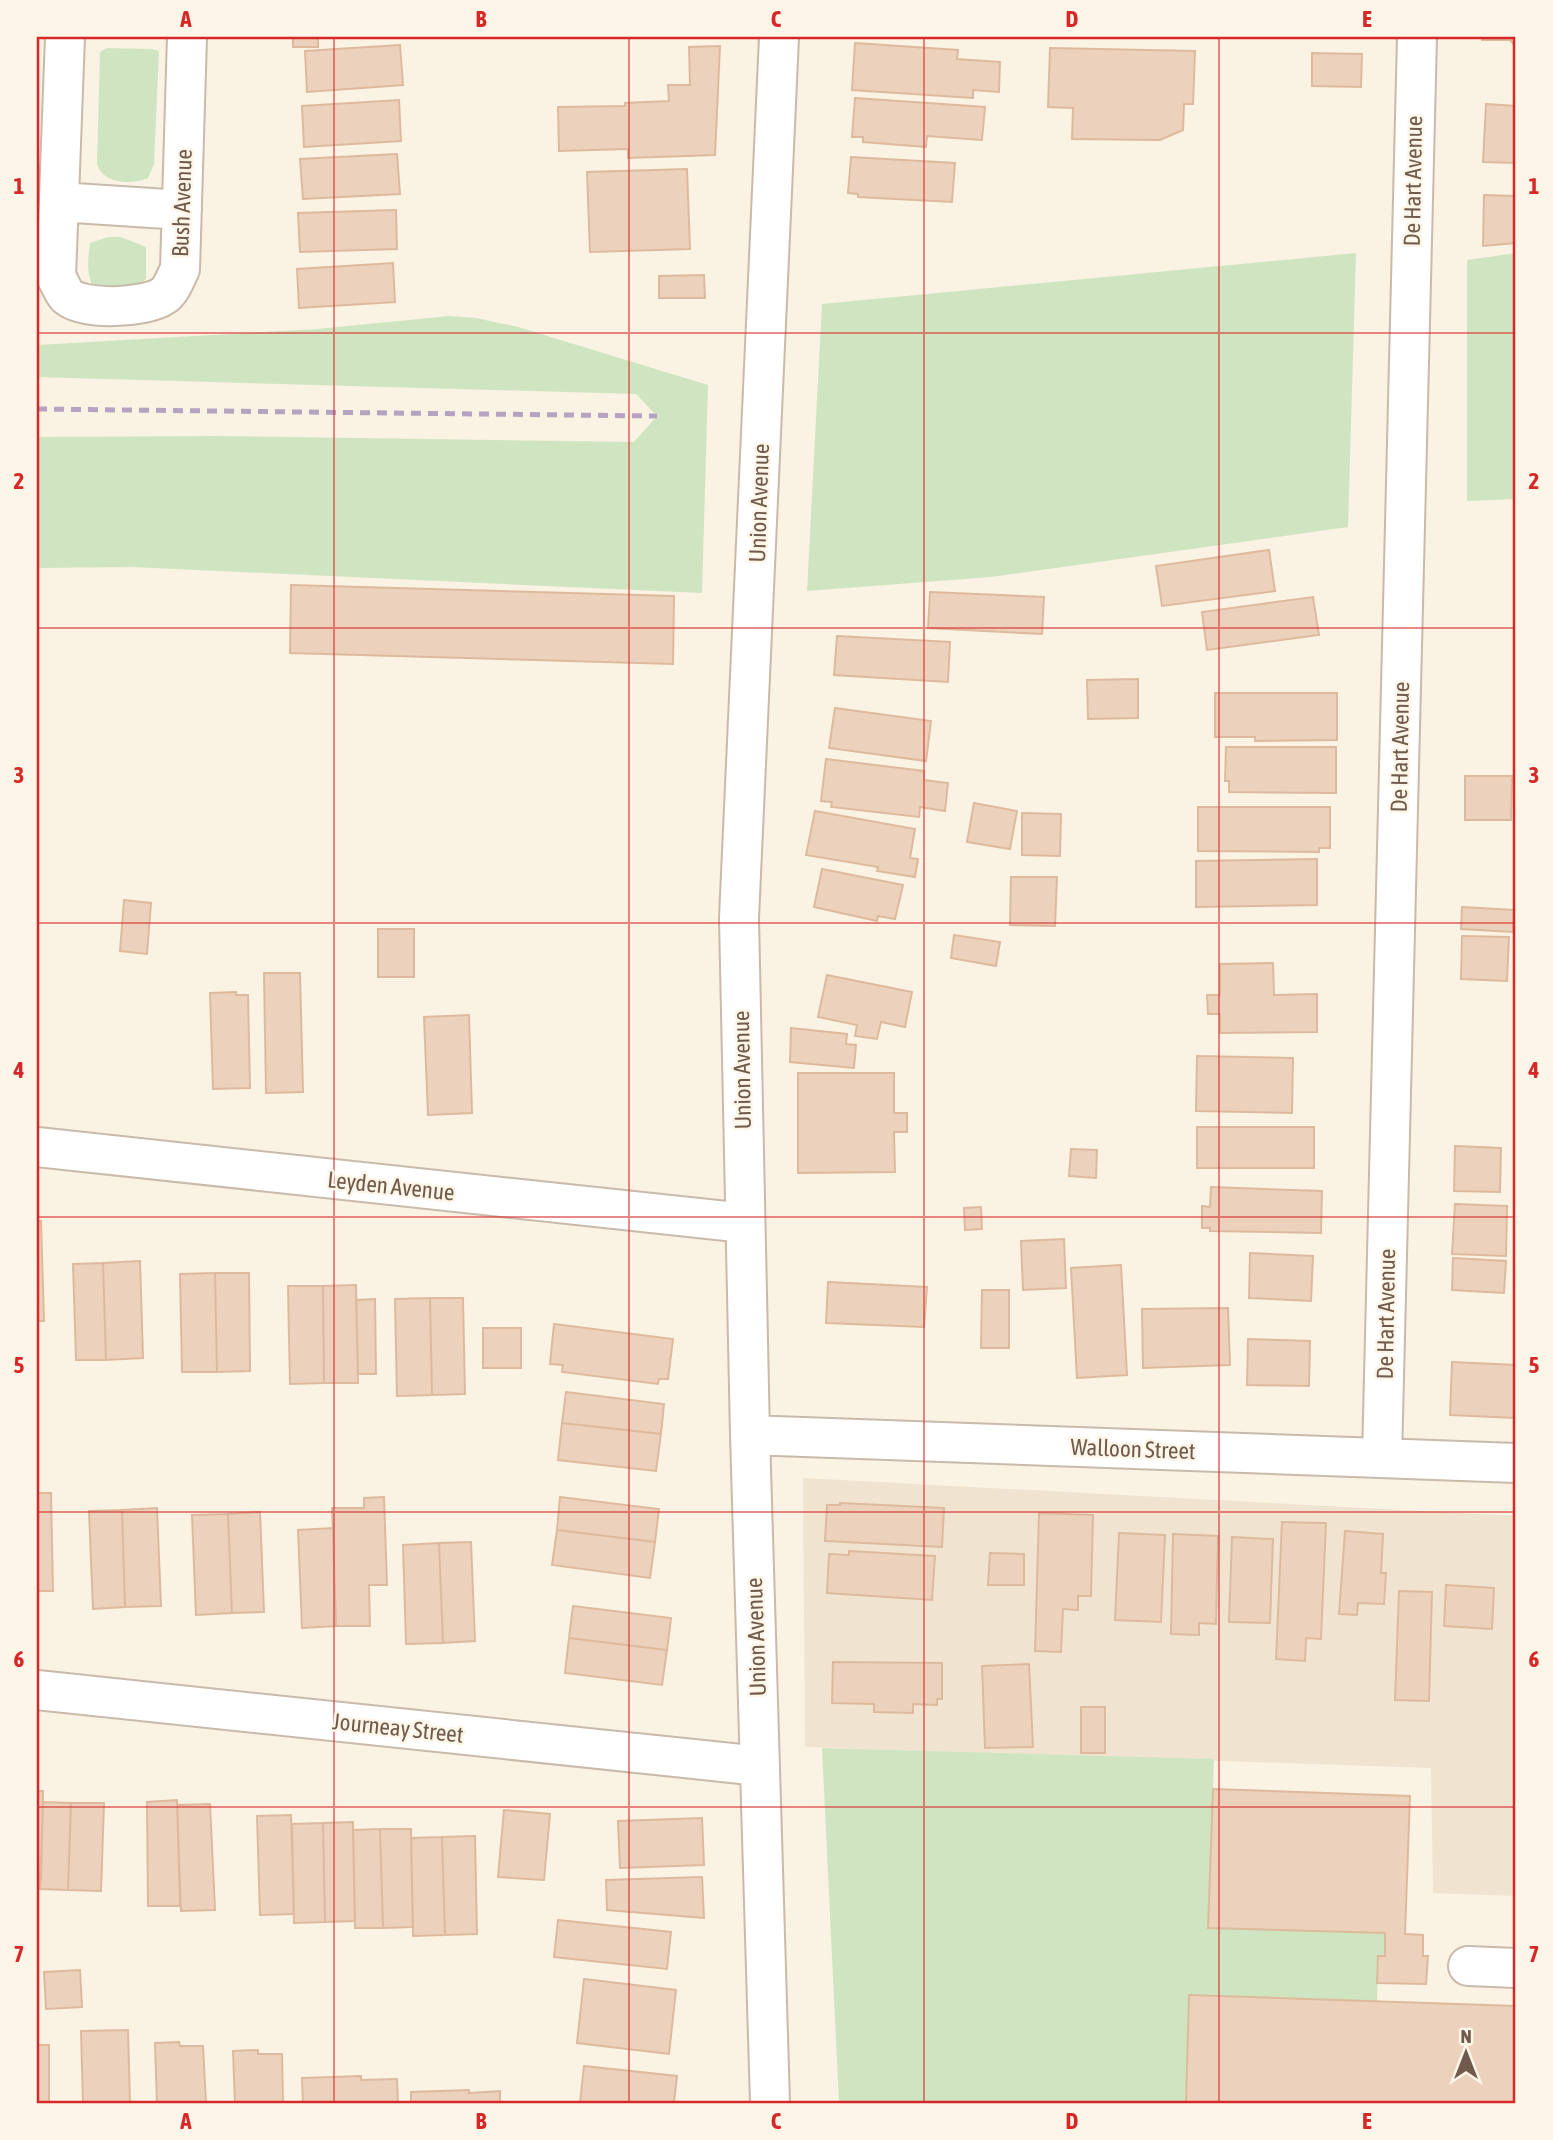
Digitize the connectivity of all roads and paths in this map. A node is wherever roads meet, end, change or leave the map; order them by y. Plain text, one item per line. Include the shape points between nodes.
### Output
1 (65, 37) edge
2 (187, 37) edge
3 (779, 37) edge
4 (1417, 37) edge
5 (59, 202) junction
6 (182, 210) junction
7 (37, 1147) edge
8 (745, 1223) junction
9 (750, 1435) junction
10 (1382, 1458) junction
11 (1516, 1463) edge
12 (37, 1690) edge
13 (760, 1766) junction
14 (1468, 1966) dead end
15 (1516, 1968) edge
16 (770, 2103) edge

1 - 5 street, Bush Avenue
2 - 6 street, Bush Avenue
3 - 8 street, Union Avenue via 739,918
4 - 10 street, De Hart Avenue
5 - 6 street
5 - 6 street, Bush Avenue via 56,277 67,296 101,306 144,304 166,295 180,269
7 - 8 street, Leyden Avenue
8 - 9 street, Union Avenue
9 - 10 street, Walloon Street
9 - 13 street, Union Avenue
10 - 11 street, Walloon Street
12 - 13 street, Journeay Street
13 - 16 street, Union Avenue
14 - 15 street

